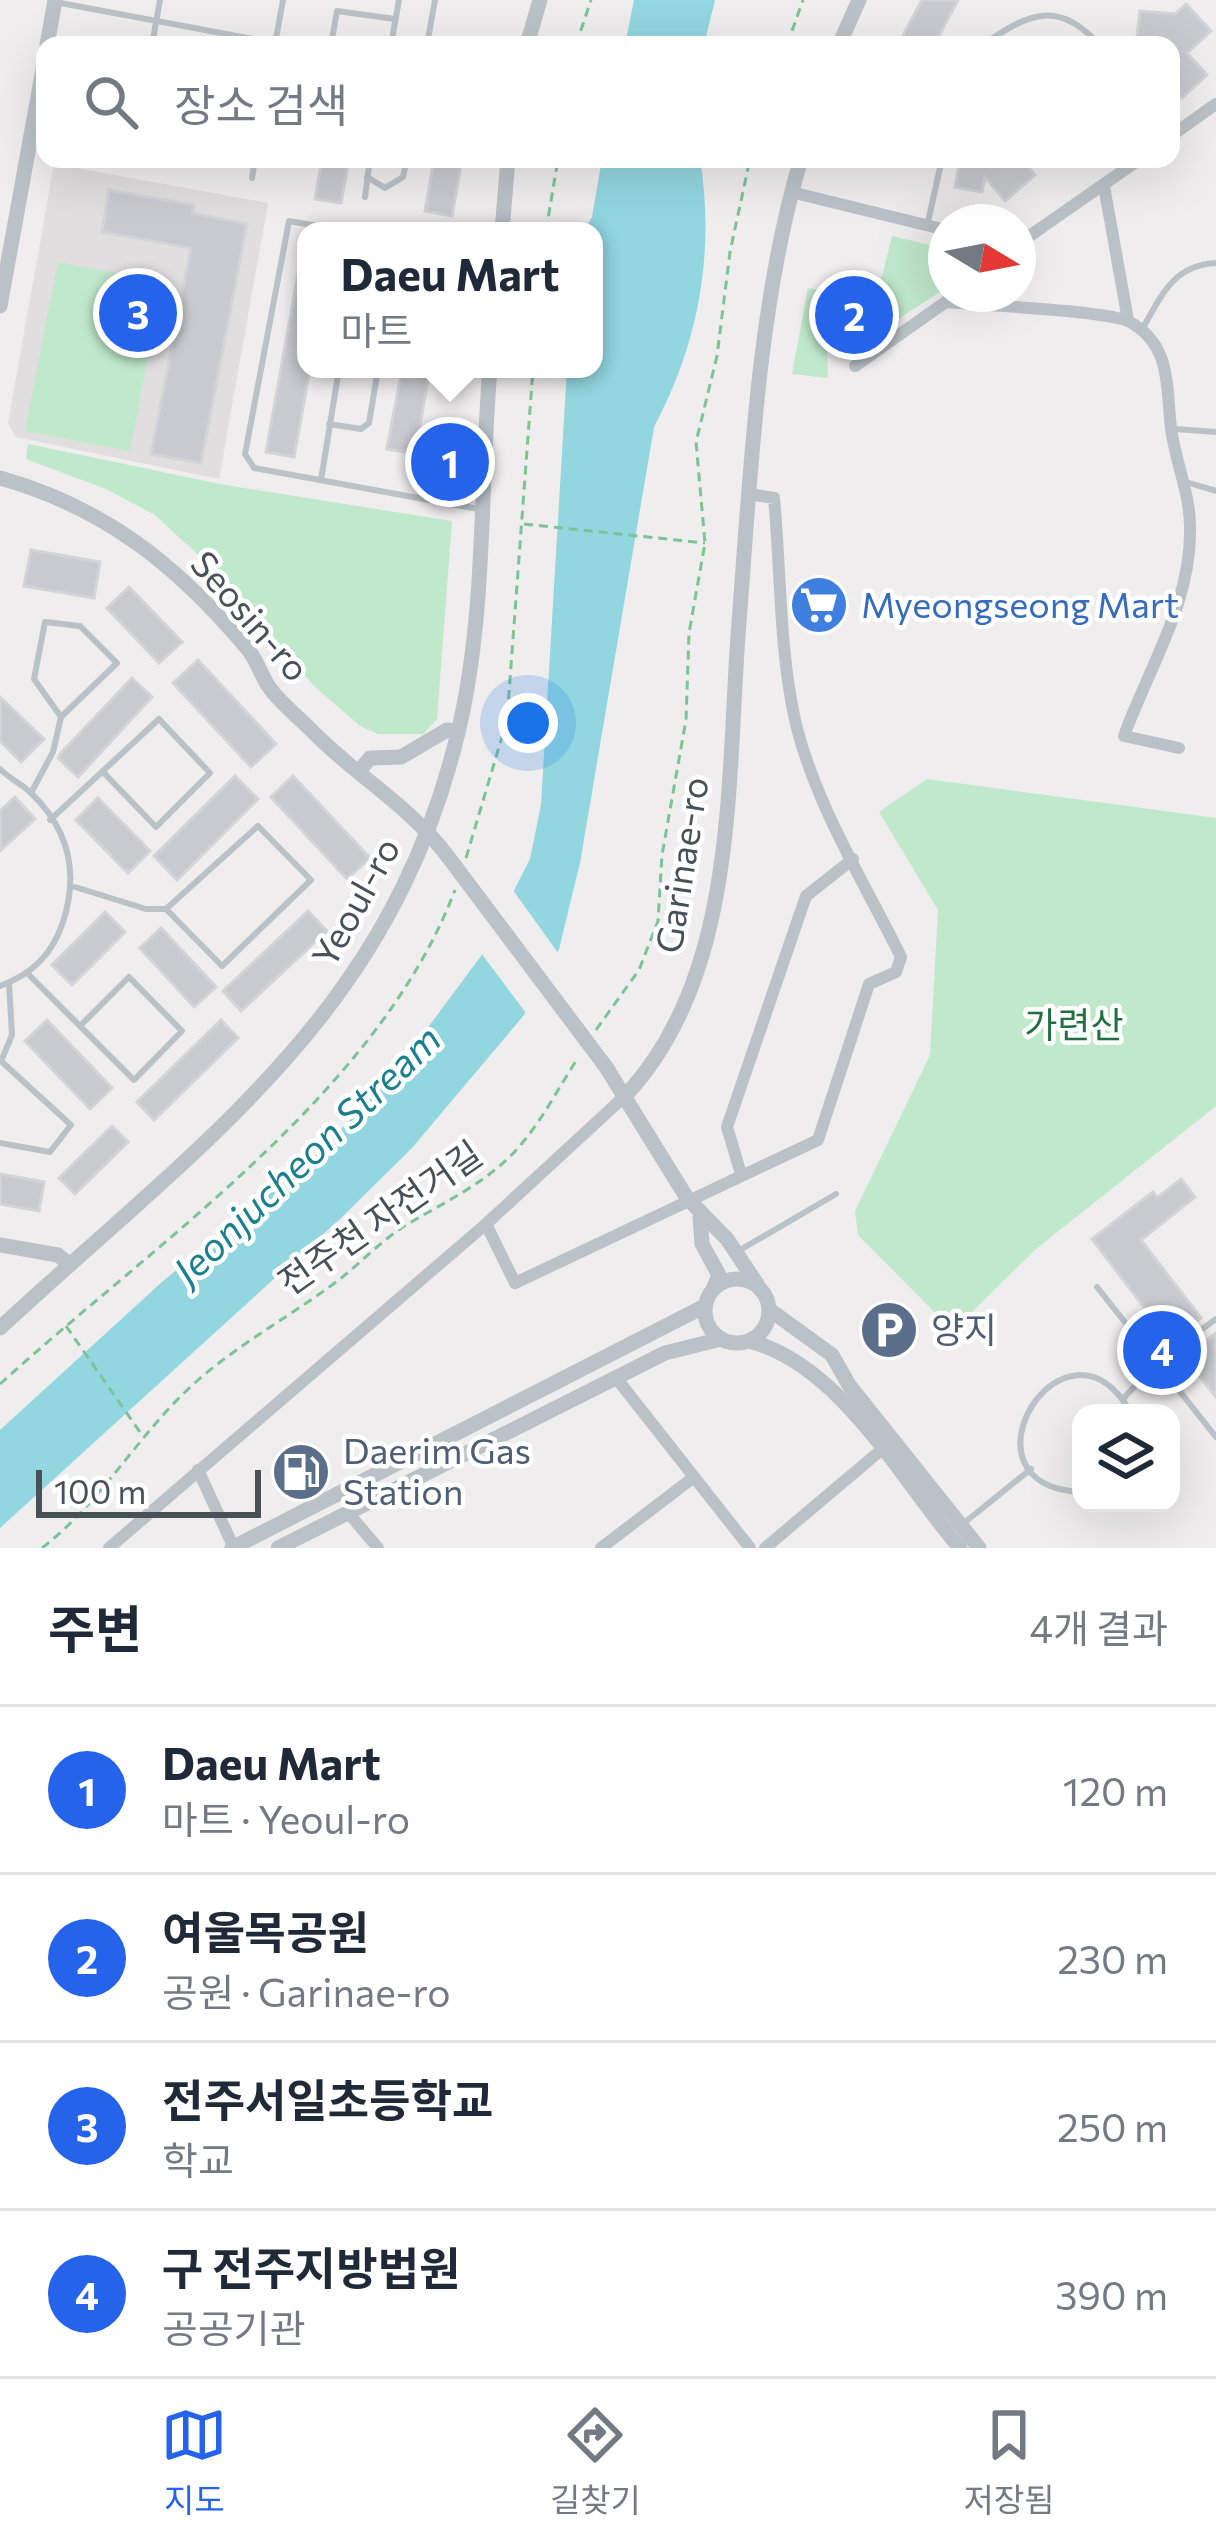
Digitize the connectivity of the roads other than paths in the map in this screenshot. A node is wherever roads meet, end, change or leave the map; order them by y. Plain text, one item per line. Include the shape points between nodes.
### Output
1 (160, 0) edge
2 (283, 0) edge
3 (337, 0) edge
4 (398, 0) edge
5 (435, 0) edge
6 (540, 0) edge
7 (859, 0) edge
8 (55, 1) edge
9 (338, 11) junction
10 (395, 19) junction
11 (156, 21) junction
12 (49, 36) edge
13 (154, 36) edge
14 (234, 36) edge
15 (276, 36) edge
16 (334, 36) edge
17 (392, 36) edge
18 (429, 36) edge
19 (530, 36) edge
20 (843, 36) edge
21 (996, 36) edge
22 (1091, 36) edge
23 (36, 98) edge
24 (1216, 104) edge
25 (1180, 130) edge
26 (254, 168) edge
27 (368, 168) edge
28 (404, 168) edge
29 (507, 168) edge
30 (798, 168) edge
31 (940, 168) edge
32 (1128, 168) edge
33 (367, 177) junction
34 (252, 178) dead end
35 (1104, 186) junction
36 (791, 192) junction
37 (364, 197) dead end
38 (297, 222) edge
39 (503, 222) edge
40 (927, 226) joint
41 (1036, 232) edge
42 (6, 233) edge
43 (1216, 263) edge
44 (0, 305) edge
45 (1036, 308) edge
46 (932, 312) edge
47 (1128, 320) junction
48 (1141, 331) junction
49 (855, 366) dead end
50 (337, 378) edge
51 (377, 378) edge
52 (489, 378) edge
53 (329, 424) junction
54 (1171, 429) junction
55 (1216, 432) edge
56 (0, 478) edge
57 (321, 480) junction
58 (1183, 481) junction
59 (1216, 491) edge
60 (749, 494) junction
61 (481, 509) junction
62 (61, 717) junction
63 (458, 731) junction
64 (1179, 748) dead end
65 (0, 769) edge
66 (360, 770) junction
67 (104, 773) junction
68 (31, 793) junction
69 (50, 820) junction
70 (430, 832) junction
71 (853, 859) junction
72 (74, 887) junction
73 (166, 909) junction
74 (29, 975) junction
75 (5, 984) edge
76 (81, 1025) junction
77 (0, 1062) edge
78 (626, 1095) junction
79 (0, 1144) edge
80 (741, 1174) junction
81 (836, 1194) dead end
82 (686, 1198) junction
83 (700, 1217) junction
84 (486, 1224) junction
85 (0, 1245) edge
86 (736, 1252) junction
87 (69, 1264) junction
88 (757, 1284) junction
89 (1097, 1287) dead end
90 (713, 1289) junction
91 (705, 1306) junction
92 (770, 1310) junction
93 (1216, 1319) edge
94 (0, 1328) edge
95 (721, 1339) junction
96 (749, 1341) junction
97 (1156, 1363) junction
98 (617, 1379) junction
99 (1123, 1399) junction
100 (1126, 1404) edge
101 (1216, 1437) edge
102 (880, 1451) junction
103 (1031, 1469) junction
104 (198, 1470) junction
105 (694, 1477) junction
106 (1072, 1490) edge
107 (351, 1516) junction
108 (957, 1537) edge
109 (110, 1548) edge
110 (233, 1548) edge
111 (278, 1548) edge
112 (378, 1548) edge
113 (601, 1548) edge
114 (750, 1548) edge
115 (765, 1548) edge
116 (979, 1548) edge

1 - 11 lane
2 - 15 lane
3 - 9 lane
4 - 10 lane
5 - 18 lane
6 - 19 street
7 - 20 street
8 - 11 lane
8 - 12 street
9 - 10 lane
9 - 16 lane
10 - 17 lane
11 - 13 lane
11 - 14 lane
21 - 22 lane via 1048,10 1073,16
23 - 42 street
24 - 25 street
26 - 34 lane
27 - 33 lane
28 - 33 lane via 385,188
29 - 39 street
30 - 36 street, Garinae-ro
31 - 40 lane
32 - 35 street
33 - 37 lane
35 - 41 street
35 - 47 street
36 - 40 street
36 - 60 street, Garinae-ro via 772,274
38 - 57 lane via 290,221 245,454 254,468
42 - 44 street
43 - 48 lane via 1171,279
45 - 47 street
46 - 49 street
47 - 48 street
48 - 54 street via 1159,349 1169,377
50 - 53 lane
51 - 53 lane via 369,423
52 - 61 street, Yeoul-ro
53 - 57 lane
54 - 55 lane
54 - 58 street
56 - 66 street, Seosin-ro via 51,492 143,544 238,638 270,688
57 - 61 lane
58 - 59 lane
58 - 64 street via 1189,565 1124,736
60 - 71 street via 774,498 795,719
60 - 78 street, Garinae-ro via 715,899 680,1015
61 - 63 street, Yeoul-ro
62 - 62 lane via 117,663 80,626 45,622 34,679
62 - 68 lane
63 - 66 street via 412,754 370,758
63 - 70 street, Yeoul-ro
65 - 68 lane
66 - 70 street, Seosin-ro
67 - 67 lane via 159,719 210,773 156,827
67 - 69 lane
68 - 69 lane
69 - 72 lane via 66,846
70 - 78 street, Seosin-ro, bridge
70 - 87 street, Yeoul-ro via 366,956 308,1040
71 - 80 street via 806,896 727,1126
71 - 80 street via 901,957 896,972 868,984 818,1140
72 - 73 lane
72 - 74 lane via 57,940
73 - 73 lane via 222,965 310,880 258,826
74 - 75 lane
74 - 76 lane
75 - 77 lane via 12,1035
76 - 76 lane via 134,1080 182,1031 128,977
77 - 79 lane via 71,1125 50,1152
78 - 82 street, Seosin-ro
78 - 84 street, Garinae-ro
80 - 82 street
81 - 86 lane
82 - 83 street, Seosin-ro
82 - 84 street via 515,1283
83 - 86 street
83 - 90 street via 718,1276
84 - 104 street, Garinae-ro
85 - 87 street
86 - 88 street
87 - 94 street, Yeoul-ro
88 - 90 street via 729,1279
88 - 92 street
89 - 97 lane
90 - 91 street
91 - 95 street
91 - 110 street
92 - 96 street
92 - 108 street via 832,1355
93 - 97 lane
95 - 96 street
95 - 98 street via 665,1353
96 - 102 street via 799,1360
97 - 99 lane
97 - 101 lane
98 - 105 street
98 - 107 street
99 - 100 lane
99 - 103 lane via 1089,1378 1051,1383 1022,1421
102 - 108 street
102 - 115 street
103 - 106 lane via 1047,1484
103 - 108 lane
104 - 109 street, Garinae-ro
104 - 110 street
105 - 113 street
105 - 114 street
107 - 111 street
107 - 112 street
108 - 116 street

